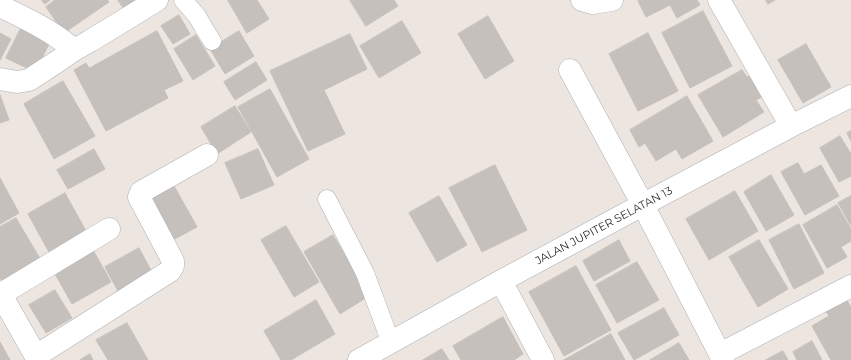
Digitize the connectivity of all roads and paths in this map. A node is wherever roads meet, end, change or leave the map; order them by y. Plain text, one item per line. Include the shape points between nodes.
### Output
1 (156, 0) edge
2 (183, 0) edge
3 (582, 0) edge
4 (612, 0) edge
5 (719, 0) edge
6 (0, 6) edge
7 (212, 41) dead end
8 (74, 50) junction
9 (570, 70) dead end
10 (0, 79) edge
11 (851, 96) edge
12 (791, 126) junction
13 (207, 155) dead end
14 (327, 200) dead end
15 (643, 205) junction
16 (109, 229) dead end
17 (501, 281) junction
18 (851, 286) edge
19 (0, 294) edge
20 (391, 343) junction
21 (722, 357) edge
22 (37, 358) edge
23 (359, 360) edge
24 (543, 360) edge

1 - 8 street
2 - 7 lane via 198,16
3 - 4 street via 592,4
5 - 12 street
6 - 8 street via 31,21
8 - 10 street via 29,80 17,82
9 - 15 street
11 - 12 street, JALAN JUPITER SELATAN 13
12 - 15 street, JALAN JUPITER SELATAN 13
13 - 22 street via 141,192 140,197 173,261 170,271
14 - 20 lane via 365,272
15 - 17 street, JALAN JUPITER SELATAN 13
15 - 21 street
16 - 19 street
17 - 20 street, JALAN JUPITER SELATAN 13
17 - 24 street
18 - 21 street
19 - 22 street
20 - 23 street, JALAN JUPITER SELATAN 13

